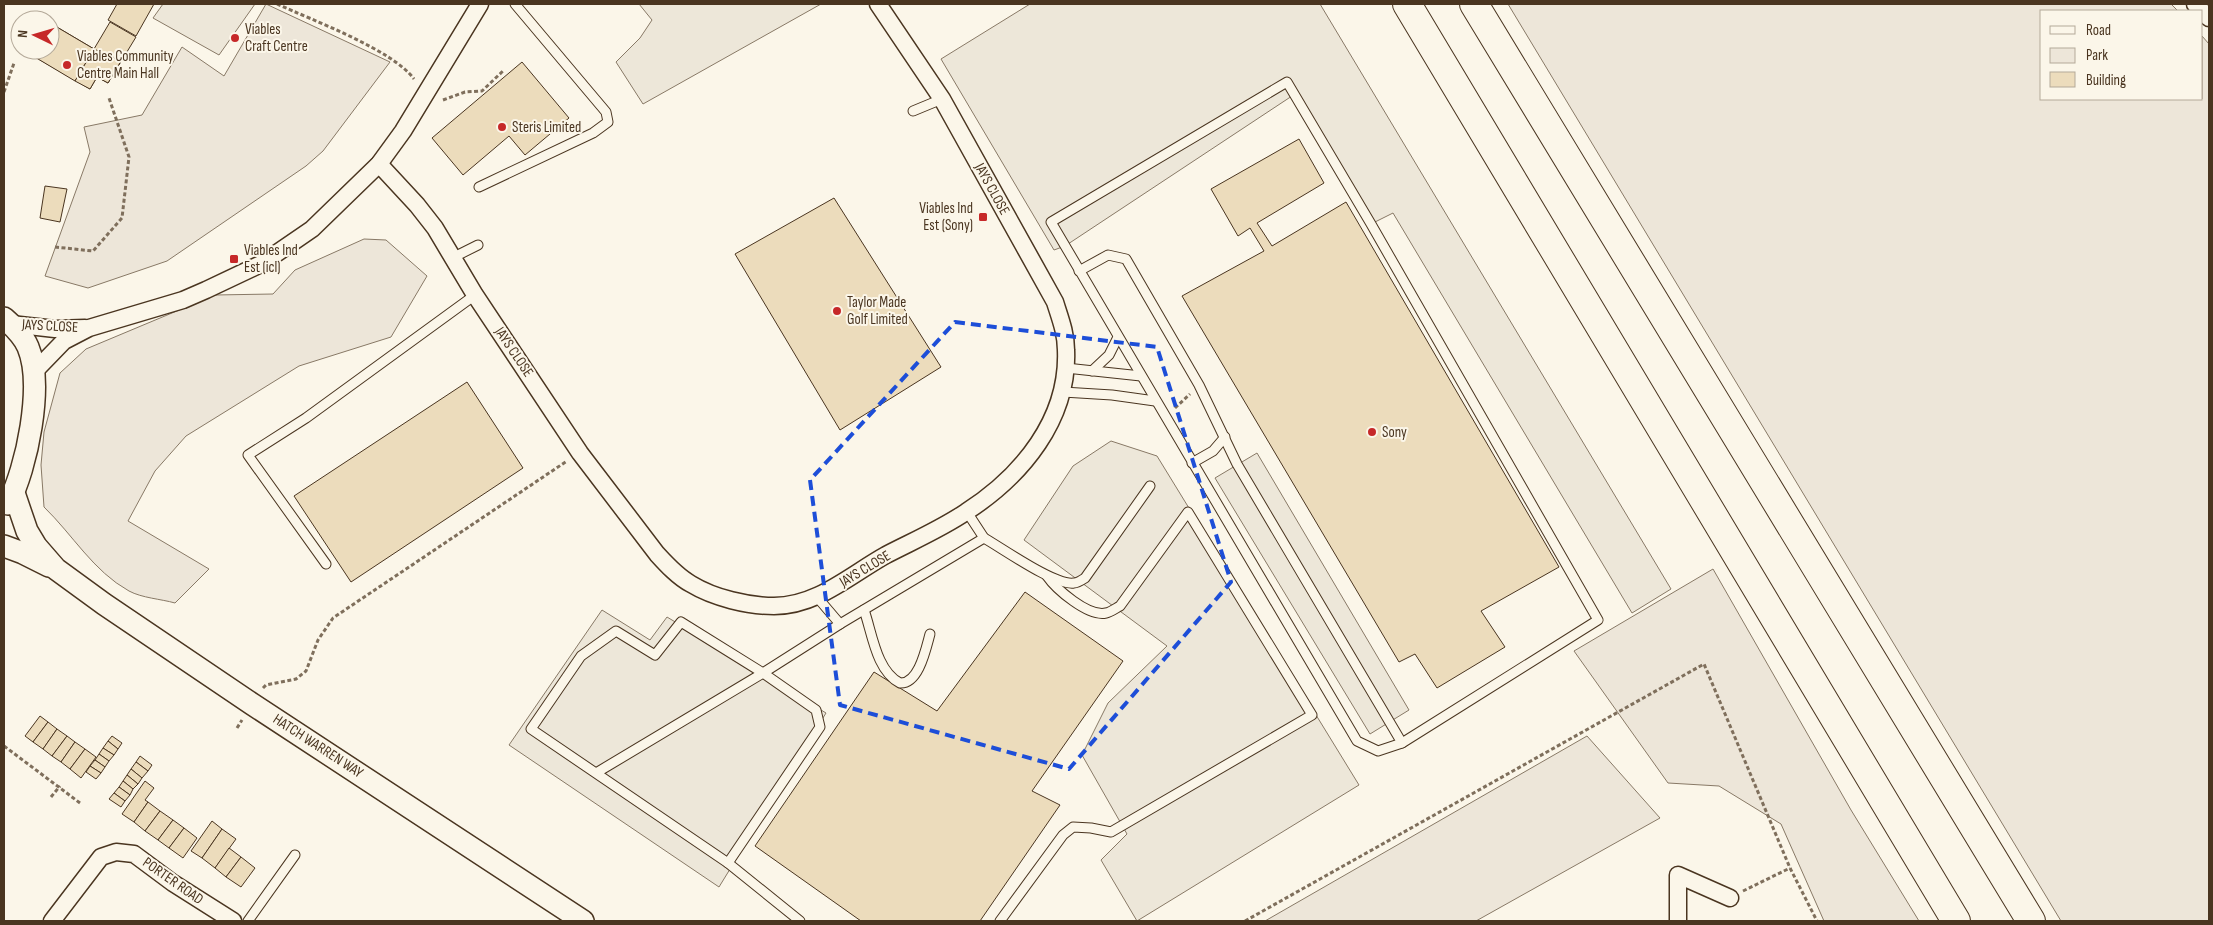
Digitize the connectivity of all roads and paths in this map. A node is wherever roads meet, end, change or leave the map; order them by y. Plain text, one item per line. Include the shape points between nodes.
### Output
1 (277, 4) edge
2 (480, 4) edge
3 (515, 4) edge
4 (878, 4) edge
5 (1407, 4) edge
6 (1474, 4) edge
7 (14, 63) dead end
8 (504, 70) dead end
9 (408, 71) dead end
10 (4, 92) edge
11 (109, 98) dead end
12 (942, 99) junction
13 (438, 102) dead end
14 (913, 111) dead end
15 (379, 164) junction
16 (479, 187) dead end
17 (478, 245) dead end
18 (55, 247) dead end
19 (452, 258) junction
20 (1079, 271) junction
21 (475, 295) junction
22 (7, 321) edge
23 (89, 328) junction
24 (1118, 337) junction
25 (1066, 368) junction
26 (1092, 371) junction
27 (33, 373) junction
28 (1141, 376) junction
29 (1199, 385) junction
30 (1063, 392) junction
31 (1155, 401) junction
32 (1166, 417) junction
33 (1225, 438) junction
34 (569, 460) dead end
35 (1192, 463) junction
36 (1150, 486) dead end
37 (9, 501) edge
38 (967, 512) junction
39 (984, 538) junction
40 (4, 546) edge
41 (326, 564) dead end
42 (56, 568) junction
43 (1047, 576) junction
44 (817, 597) junction
45 (864, 610) junction
46 (840, 624) junction
47 (930, 634) dead end
48 (763, 673) junction
49 (260, 691) dead end
50 (1402, 743) junction
51 (4, 746) edge
52 (596, 773) junction
53 (60, 786) junction
54 (51, 797) dead end
55 (80, 803) dead end
56 (295, 855) dead end
57 (728, 863) junction
58 (1790, 868) junction
59 (1730, 898) joint
60 (52, 921) edge
61 (233, 921) edge
62 (248, 921) edge
63 (583, 921) edge
64 (800, 921) edge
65 (1000, 921) edge
66 (1245, 921) edge
67 (1678, 921) edge
68 (1818, 921) edge
69 (1956, 921) edge
70 (2031, 921) edge

1 - 9 path via 371,47
2 - 15 street, JAYS CLOSE via 403,131
3 - 16 lane via 606,112 608,122 593,133
4 - 12 street, JAYS CLOSE
5 - 69 highway
6 - 70 highway
7 - 10 path
8 - 13 path via 482,91 465,92
11 - 18 path via 128,157 122,218 93,251
12 - 14 lane
12 - 25 street, JAYS CLOSE via 1055,302 1063,328
15 - 19 street, JAYS CLOSE via 435,228
15 - 23 street, JAYS CLOSE via 312,229 261,264 182,300
17 - 19 lane
19 - 21 street, JAYS CLOSE
20 - 24 lane
20 - 29 lane via 1108,256 1126,259
20 - 50 lane via 1050,222 1287,82 1598,620
21 - 41 lane via 306,418 248,455
21 - 44 street, JAYS CLOSE via 580,453 671,569 691,584 717,595 758,605 775,606
22 - 23 street, JAYS CLOSE via 55,329
22 - 27 street via 28,348
23 - 27 street, JAYS CLOSE via 64,341
24 - 26 lane via 1109,355
24 - 28 lane
25 - 26 lane
25 - 30 street, JAYS CLOSE
26 - 28 lane
27 - 37 street via 24,464
28 - 31 lane
29 - 32 path
29 - 33 lane
30 - 31 lane
30 - 38 street, JAYS CLOSE via 1052,420 1021,467
31 - 32 lane
32 - 35 lane
33 - 35 lane
33 - 50 lane via 1237,464
34 - 49 path via 333,618 318,640 306,671 296,679 266,685
35 - 50 lane via 1358,741 1378,751
36 - 43 lane via 1084,578 1075,584
37 - 42 street, HATCH WARREN WAY via 36,546
38 - 39 lane
38 - 44 street, JAYS CLOSE
39 - 43 lane
39 - 45 lane
40 - 42 street, HATCH WARREN WAY
42 - 63 street, HATCH WARREN WAY via 252,704
43 - 65 lane via 1055,588 1087,610 1107,613 1120,606 1188,512 1312,715 1111,832 1073,827 1063,835
44 - 46 lane
45 - 46 lane
45 - 47 lane via 880,661 900,683 909,680 916,672
46 - 48 lane
48 - 52 lane
48 - 52 lane via 681,622 655,655 616,631 581,656 531,729
48 - 57 lane via 816,710 820,727
51 - 53 path
52 - 57 lane
53 - 54 path
53 - 55 path
56 - 62 lane
57 - 64 lane
58 - 59 path
58 - 66 path via 1704,664
58 - 68 path
59 - 67 street via 1678,875
60 - 61 street, PORTER ROAD via 101,857 116,852 134,854

